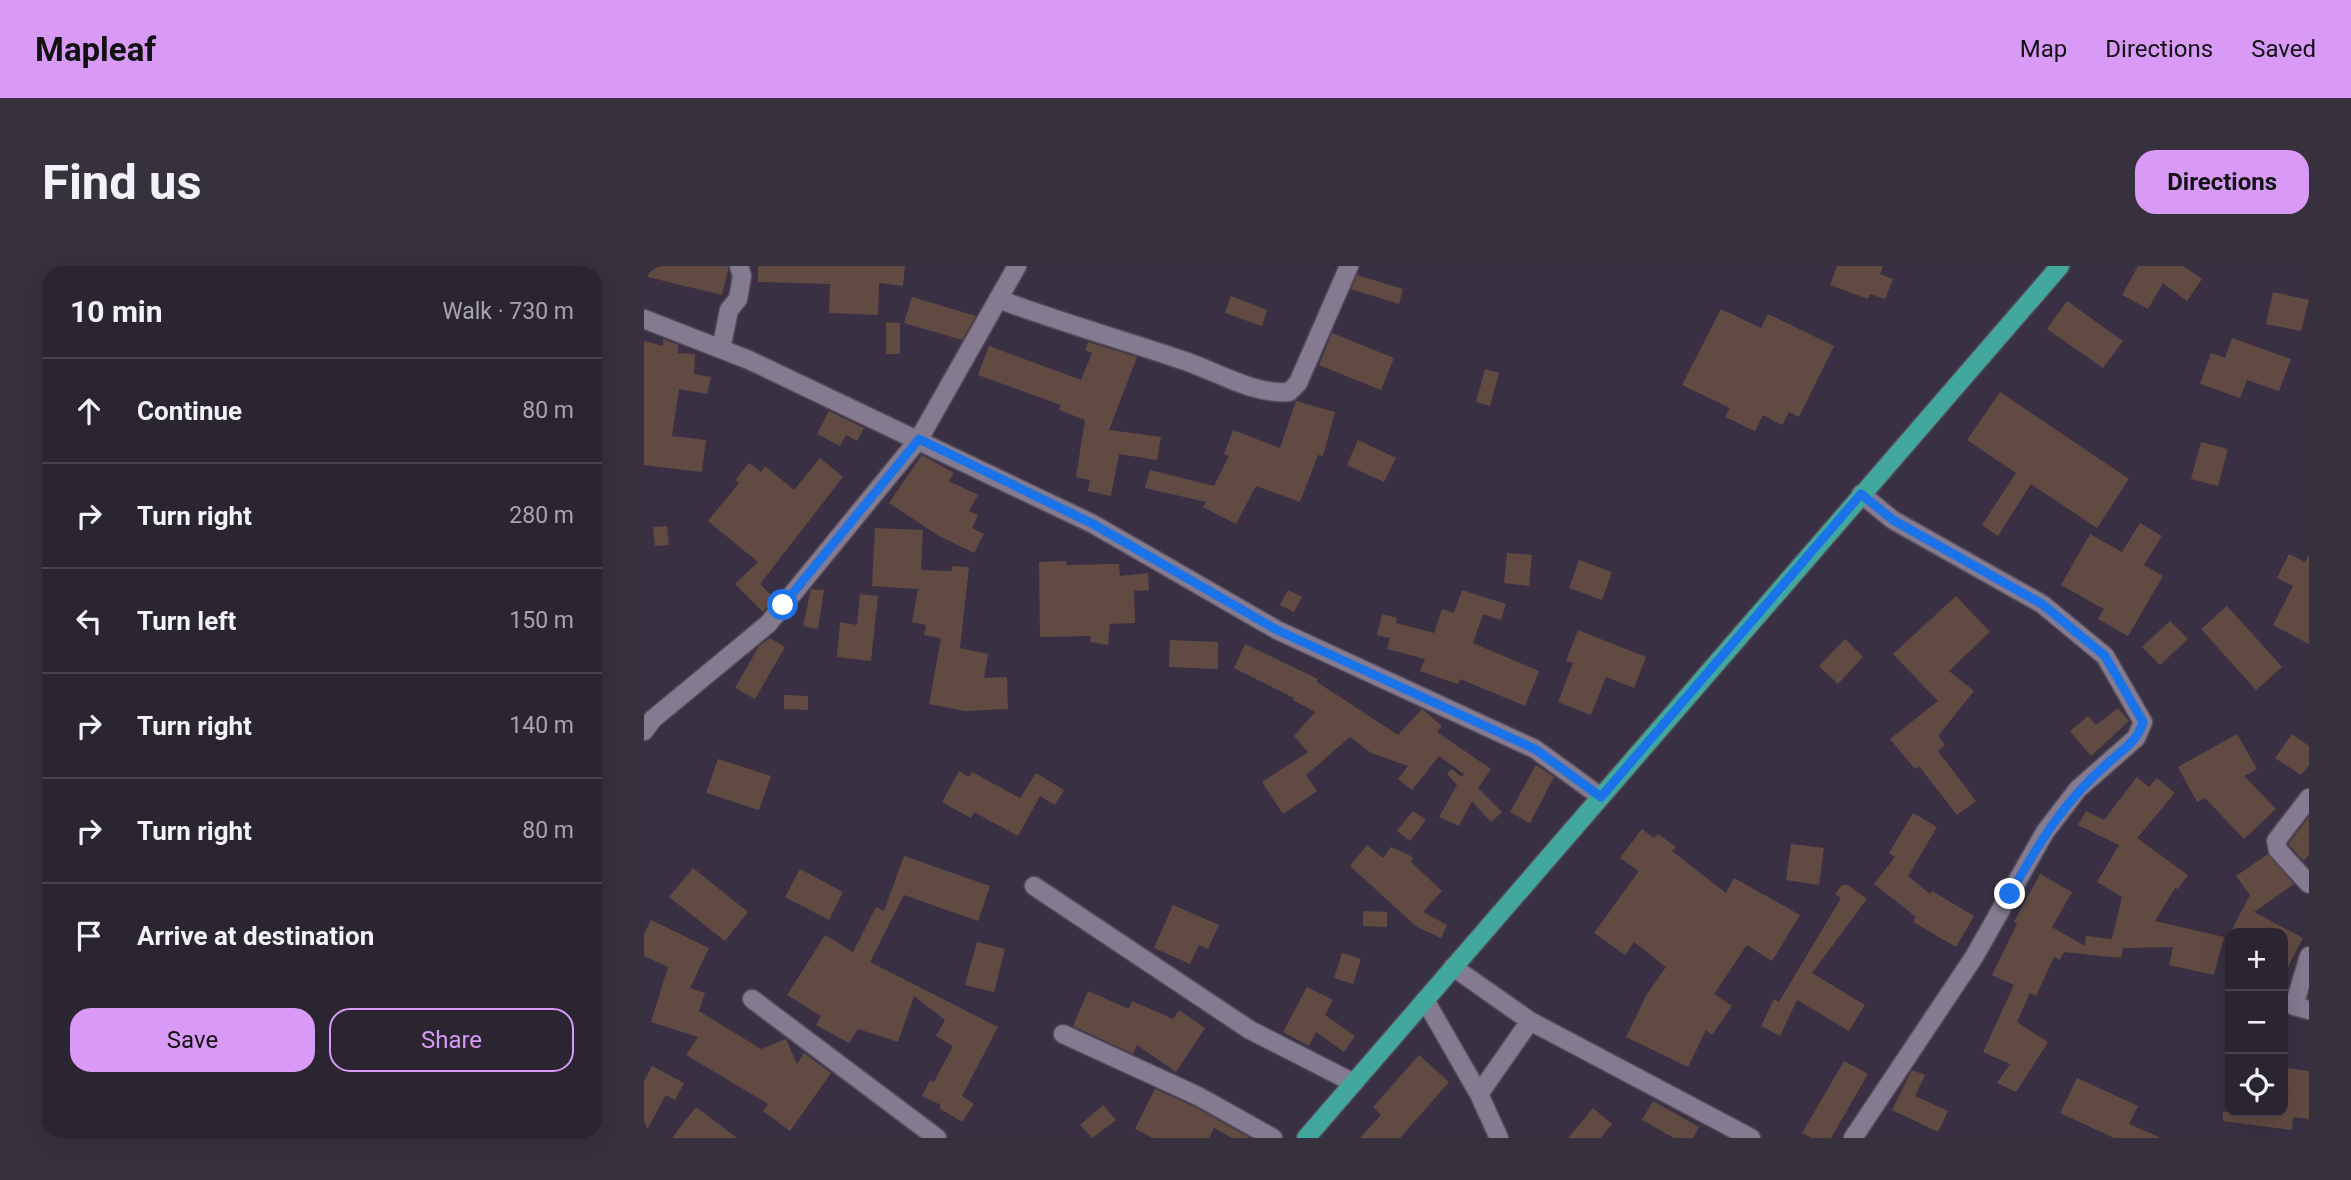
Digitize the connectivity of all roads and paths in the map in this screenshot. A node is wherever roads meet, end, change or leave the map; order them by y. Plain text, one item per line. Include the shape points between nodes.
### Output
1 (739, 266) edge
2 (1017, 266) edge
3 (1349, 266) edge
4 (2060, 266) edge
5 (998, 299) junction
6 (644, 319) edge
7 (721, 349) junction
8 (919, 439) junction
9 (1861, 494) junction
10 (644, 731) edge
11 (1601, 797) junction
12 (2309, 798) edge
13 (2309, 884) edge
14 (1034, 886) dead end
15 (2309, 956) edge
16 (1453, 967) junction
17 (752, 999) dead end
18 (1425, 1000) junction
19 (2309, 1010) edge
20 (1530, 1021) junction
21 (1063, 1034) dead end
22 (1354, 1083) junction
23 (1479, 1094) junction
24 (937, 1138) edge
25 (1273, 1138) edge
26 (1306, 1138) edge
27 (1499, 1138) edge
28 (1751, 1138) edge
29 (1853, 1138) edge

1 - 7 street via 738,299 729,310
2 - 5 street
3 - 5 street via 1298,383 1289,392 1268,392
4 - 9 main road
5 - 8 street
6 - 7 street
7 - 8 street
8 - 10 street via 768,624
8 - 11 street via 1093,524 1277,630 1535,749
9 - 11 main road
9 - 29 street via 1893,520 2042,604 2105,656 2143,722 2136,738 2078,789 2045,832 1973,957
11 - 16 main road
12 - 13 street via 2276,841 2278,850
14 - 22 street via 1250,1030
15 - 19 street via 2294,1006
16 - 18 main road
16 - 20 street
17 - 24 street
18 - 22 main road
18 - 23 street
20 - 23 street
20 - 28 street
21 - 25 street via 1198,1096
22 - 26 main road
23 - 27 street

